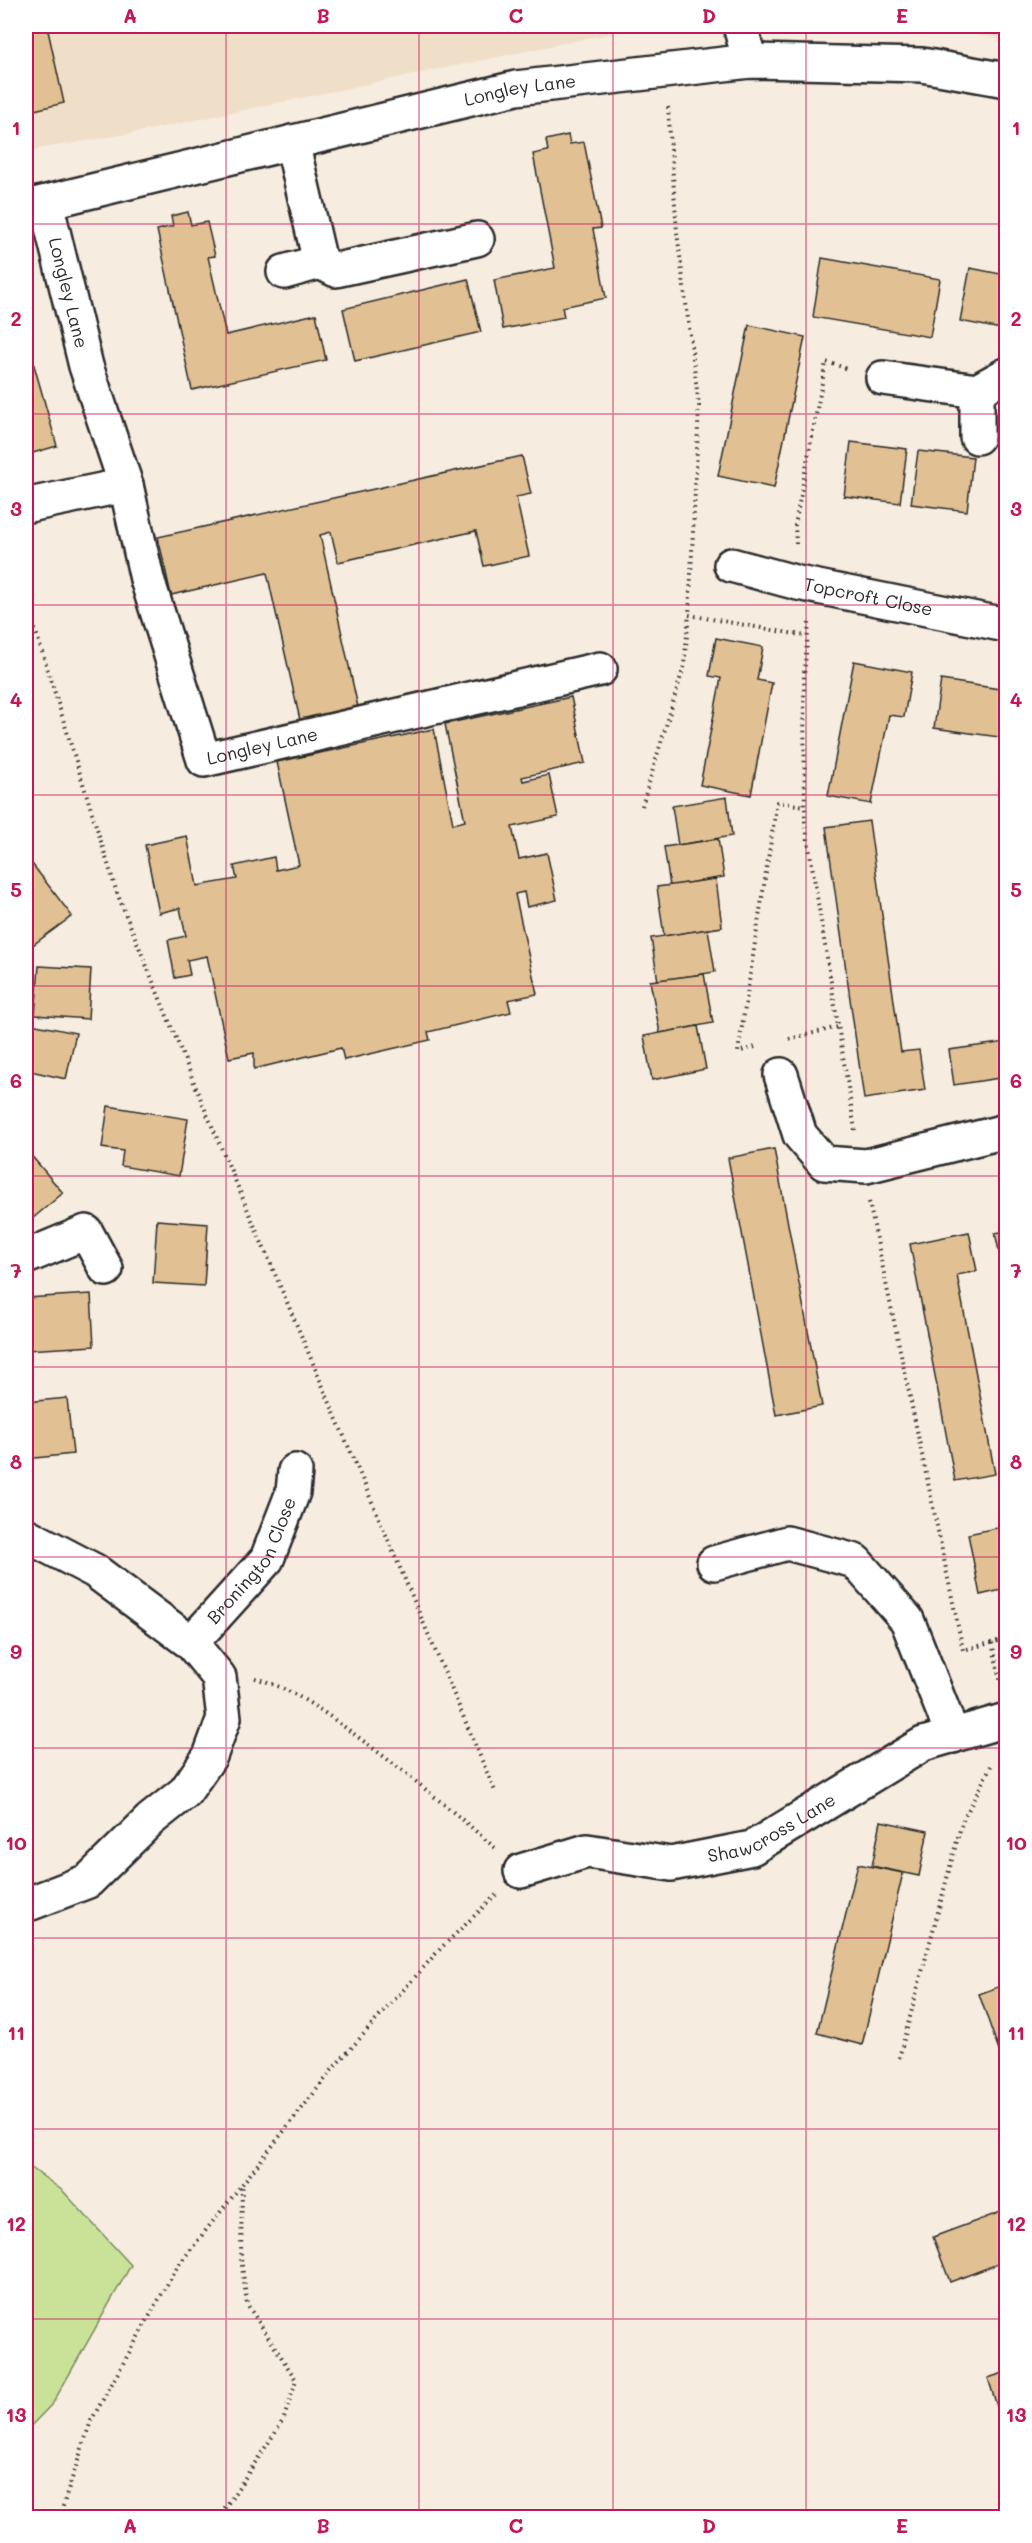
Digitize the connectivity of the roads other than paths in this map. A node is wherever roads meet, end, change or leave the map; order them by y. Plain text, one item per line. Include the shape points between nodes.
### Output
1 (740, 26) edge
2 (750, 62) junction
3 (1006, 80) edge
4 (292, 142) junction
5 (36, 205) edge
6 (477, 239) dead end
7 (320, 262) junction
8 (284, 272) dead end
9 (1006, 375) edge
10 (883, 378) road end
11 (977, 391) junction
12 (977, 437) dead end
13 (126, 485) junction
14 (29, 505) dead end
15 (731, 565) dead end
16 (1006, 625) edge
17 (600, 669) dead end
18 (781, 1075) dead end
19 (1006, 1131) edge
20 (26, 1257) edge
21 (106, 1269) dead end
22 (295, 1471) dead end
23 (26, 1535) edge
24 (714, 1563) dead end
25 (191, 1643) junction
26 (1006, 1720) edge
27 (953, 1736) junction
28 (521, 1871) road end
29 (26, 1900) edge

1 - 2 street
2 - 3 street, Longley Lane via 922,65
2 - 4 street, Longley Lane via 516,88
4 - 5 street, Longley Lane
4 - 7 street
5 - 13 street, Longley Lane
6 - 7 street via 336,270
7 - 8 street
9 - 11 street
10 - 11 street
11 - 12 street
13 - 14 street
13 - 17 street, Longley Lane via 147,579 204,760
15 - 16 street, Topcroft Close via 798,583
18 - 19 street via 800,1135 824,1163 866,1166
20 - 21 street via 86,1232
22 - 25 street, Bronington Close via 293,1492 267,1559
23 - 25 street, Bronington Close via 94,1572
24 - 27 street via 787,1543 855,1561 907,1620
25 - 29 street, Bronington Close via 219,1677 224,1718 210,1756 185,1792 150,1820 88,1881 31,1903
26 - 27 street, Shawcross Lane
27 - 28 street, Shawcross Lane via 923,1744 752,1848 671,1864 587,1851

